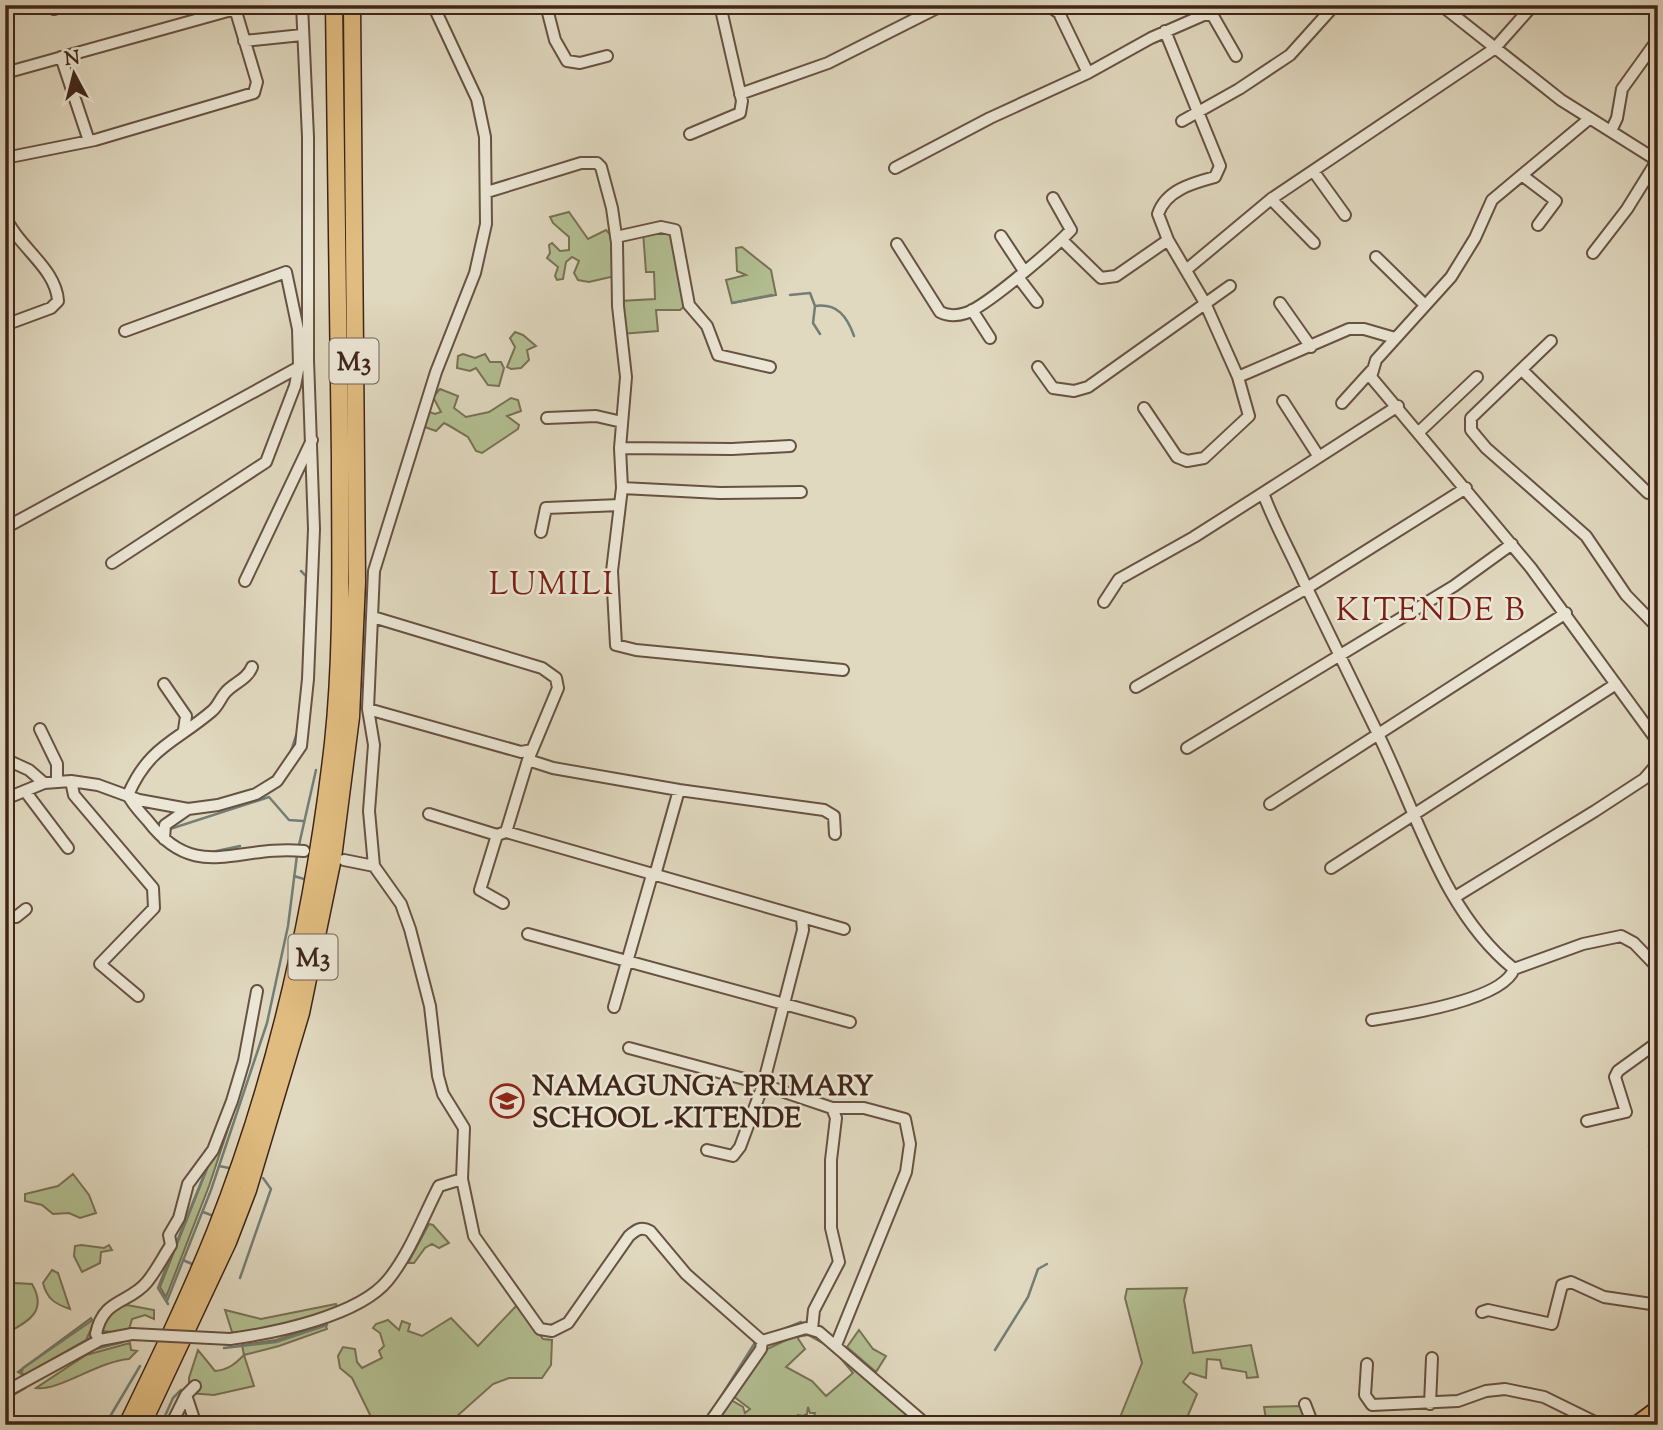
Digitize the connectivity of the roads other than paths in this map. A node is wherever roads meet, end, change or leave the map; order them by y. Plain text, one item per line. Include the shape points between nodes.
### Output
1 (66, 5) edge
2 (302, 5) edge
3 (334, 5) edge
4 (352, 5) edge
5 (433, 5) edge
6 (546, 5) edge
7 (720, 5) edge
8 (943, 5) edge
9 (1048, 5) edge
10 (1335, 5) edge
11 (1441, 5) edge
12 (1533, 5) edge
13 (234, 7) edge
14 (54, 9) dead end
15 (1166, 32) junction
16 (302, 35) junction
17 (1658, 39) edge
18 (244, 41) junction
19 (1494, 49) junction
20 (607, 56) dead end
21 (1236, 56) dead end
22 (61, 57) junction
23 (5, 73) edge
24 (1088, 73) junction
25 (740, 94) junction
26 (1198, 110) junction
27 (1589, 119) junction
28 (1182, 121) dead end
29 (1611, 131) junction
30 (690, 134) dead end
31 (89, 141) junction
32 (5, 158) edge
33 (1657, 160) edge
34 (895, 168) dead end
35 (1314, 172) junction
36 (1523, 176) junction
37 (487, 192) junction
38 (1053, 198) dead end
39 (1271, 199) junction
40 (5, 215) edge
41 (1345, 215) dead end
42 (1538, 225) dead end
43 (1001, 236) dead end
44 (616, 237) junction
45 (1062, 240) junction
46 (1168, 240) junction
47 (1314, 243) dead end
48 (897, 244) dead end
49 (1594, 253) dead end
50 (1376, 257) dead end
51 (1186, 270) junction
52 (1021, 274) junction
53 (1230, 286) dead end
54 (1037, 302) dead end
55 (1205, 303) junction
56 (1280, 303) dead end
57 (1425, 305) junction
58 (972, 310) junction
59 (5, 325) edge
60 (125, 331) dead end
61 (990, 338) dead end
62 (1395, 338) junction
63 (1551, 341) dead end
64 (1311, 347) junction
65 (308, 360) junction
66 (1038, 366) dead end
67 (298, 368) junction
68 (770, 368) dead end
69 (1522, 370) junction
70 (1371, 371) junction
71 (1238, 377) junction
72 (1476, 377) dead end
73 (1283, 401) dead end
74 (1342, 403) dead end
75 (1398, 406) junction
76 (1144, 408) dead end
77 (547, 418) dead end
78 (622, 422) junction
79 (1420, 431) junction
80 (313, 438) junction
81 (790, 446) dead end
82 (620, 448) junction
83 (1320, 457) junction
84 (622, 488) junction
85 (1466, 488) junction
86 (801, 492) dead end
87 (1263, 493) junction
88 (1648, 493) dead end
89 (620, 505) junction
90 (5, 528) edge
91 (541, 532) dead end
92 (1512, 544) junction
93 (112, 564) dead end
94 (245, 581) dead end
95 (1307, 588) junction
96 (1104, 602) dead end
97 (1566, 613) junction
98 (373, 617) junction
99 (1658, 628) edge
100 (1338, 657) junction
101 (252, 667) dead end
102 (843, 670) dead end
103 (164, 684) dead end
104 (1616, 684) junction
105 (1136, 687) dead end
106 (368, 709) junction
107 (40, 729) dead end
108 (184, 730) junction
109 (1378, 733) junction
110 (1658, 742) edge
111 (1187, 748) dead end
112 (529, 755) junction
113 (5, 759) edge
114 (1658, 763) edge
115 (71, 781) junction
116 (57, 782) junction
117 (44, 783) junction
118 (679, 790) junction
119 (24, 791) junction
120 (128, 795) junction
121 (5, 799) edge
122 (1270, 804) dead end
123 (188, 809) junction
124 (429, 814) dead end
125 (1413, 814) junction
126 (501, 833) junction
127 (835, 834) dead end
128 (164, 839) junction
129 (68, 848) dead end
130 (304, 851) dead end
131 (344, 860) dead end
132 (374, 866) junction
133 (1331, 868) dead end
134 (654, 875) junction
135 (1455, 897) junction
136 (503, 903) dead end
137 (26, 909) dead end
138 (5, 917) edge
139 (802, 919) junction
140 (844, 929) dead end
141 (528, 934) dead end
142 (627, 958) junction
143 (1658, 968) edge
144 (1514, 969) junction
145 (257, 991) dead end
146 (138, 996) dead end
147 (783, 1003) junction
148 (614, 1007) dead end
149 (1372, 1020) dead end
150 (850, 1022) dead end
151 (1658, 1042) edge
152 (629, 1048) dead end
153 (763, 1085) junction
154 (832, 1108) junction
155 (1587, 1121) dead end
156 (707, 1150) dead end
157 (462, 1179) junction
158 (1658, 1305) edge
159 (1482, 1312) dead end
160 (812, 1329) junction
161 (100, 1340) junction
162 (762, 1341) junction
163 (836, 1345) junction
164 (1432, 1358) dead end
165 (1367, 1364) dead end
166 (195, 1387) dead end
167 (5, 1392) edge
168 (186, 1395) junction
169 (1305, 1404) dead end
170 (1430, 1404) junction
171 (1658, 1408) edge
172 (127, 1425) edge
173 (142, 1425) edge
174 (171, 1425) edge
175 (196, 1425) edge
176 (708, 1425) edge
177 (927, 1425) edge
178 (1313, 1425) edge
179 (1601, 1425) edge
180 (1635, 1425) edge

1 - 14 street
2 - 16 street
3 - 172 highway, M3 via 339,585 336,708 317,856 291,989 256,1114 215,1233
4 - 173 highway, M3 via 357,582 351,717 333,858 302,1013 248,1190
5 - 37 street via 477,99 485,137
6 - 20 street via 555,40 567,61 580,63
7 - 25 street
8 - 25 street via 828,63
9 - 24 street via 1059,13
10 - 26 street via 1290,55
11 - 19 street
12 - 19 street
13 - 18 street
13 - 22 street
15 - 21 street via 1206,14 1213,16
15 - 24 street
15 - 26 street
16 - 18 street
16 - 65 street via 308,136
17 - 29 street via 1622,89
18 - 31 street via 257,82 254,93
19 - 27 street
19 - 35 street
22 - 23 street
22 - 31 street
24 - 34 street
25 - 30 street via 738,116
26 - 28 street
26 - 46 street via 1220,170 1163,203 1158,214
27 - 29 street
27 - 36 street
29 - 33 street
31 - 32 street
33 - 49 street
35 - 39 street
35 - 41 street
36 - 42 street via 1556,201
36 - 57 street via 1488,206 1463,259
37 - 44 street via 581,163 597,163
37 - 98 street via 486,224 475,273 436,372 376,561
38 - 45 street via 1072,227
39 - 47 street
39 - 51 street
40 - 59 street via 55,285 58,300 51,308
43 - 52 street
44 - 68 street via 661,228 674,230 689,305 707,326 718,355
44 - 78 street via 626,377
45 - 46 street via 1106,279
45 - 52 street
46 - 51 street
48 - 58 street via 940,312 952,316
50 - 57 street
51 - 55 street
52 - 54 street
52 - 58 street
53 - 55 street
55 - 66 street via 1088,387 1074,391 1053,388
55 - 71 street
56 - 64 street
57 - 62 street
58 - 61 street
60 - 67 street via 286,272 298,329
62 - 64 street via 1356,328
62 - 70 street
63 - 69 street
64 - 71 street
65 - 67 street
65 - 80 street
67 - 90 street
67 - 93 street via 266,462
69 - 88 street
69 - 99 street via 1471,418 1471,430 1586,536 1626,595
70 - 74 street
70 - 75 street via 1375,382
71 - 76 street via 1249,416 1197,461 1177,457
72 - 79 street
73 - 83 street
75 - 79 street
75 - 83 street
77 - 78 street via 596,416
78 - 82 street
79 - 85 street
80 - 94 street
80 - 123 street via 314,529 301,746 277,781 256,794
81 - 82 street
82 - 84 street
83 - 87 street
84 - 86 street
84 - 89 street
85 - 92 street
85 - 95 street
87 - 95 street
87 - 96 street via 1119,579
89 - 91 street via 546,508
89 - 102 street via 612,571 616,645
92 - 97 street
92 - 100 street via 1454,586
95 - 100 street
95 - 105 street
97 - 104 street
97 - 109 street
98 - 106 street
98 - 112 street via 553,673 558,688
100 - 109 street
100 - 111 street
101 - 108 street via 212,711
103 - 108 street via 186,716
104 - 110 street
104 - 125 street
106 - 112 street
106 - 132 street via 374,745 369,811
107 - 116 street via 57,764
108 - 120 street via 142,765
109 - 122 street
109 - 125 street
112 - 118 street via 553,768
112 - 126 street
113 - 117 street
114 - 135 street via 1625,792
115 - 116 street
115 - 120 street
115 - 146 street via 74,795 153,888 154,908 100,961 102,968
116 - 117 street
117 - 119 street
118 - 127 street via 824,810 834,816
118 - 134 street
119 - 121 street
119 - 129 street
120 - 123 street
120 - 128 street
123 - 128 street via 165,825
124 - 126 street
125 - 133 street
125 - 135 street
126 - 134 street
126 - 136 street via 480,890
128 - 130 street via 191,857
131 - 132 street
132 - 157 street via 401,904 410,929 429,1006 436,1069 443,1094 464,1128
134 - 139 street
134 - 142 street
135 - 144 street via 1483,939
137 - 138 street via 16,917
139 - 140 street
139 - 147 street
141 - 142 street
142 - 147 street
142 - 148 street
143 - 144 street via 1627,938 1609,936
144 - 149 street via 1498,987
145 - 161 street via 232,1101 213,1150 188,1184 169,1235 171,1245 147,1283 108,1307 97,1328
147 - 150 street
147 - 153 street
151 - 155 street via 1618,1070 1615,1077 1626,1112
152 - 153 street
153 - 154 street
153 - 156 street via 736,1153 725,1156
154 - 160 street via 836,1118 831,1225 839,1262 814,1310
154 - 163 street via 864,1108 905,1119 910,1144 906,1172
157 - 161 street, bridge via 439,1186 398,1266 372,1295 270,1334 230,1339 132,1334
157 - 162 street via 474,1236 540,1329 552,1331 568,1324 629,1236 645,1229 686,1274
158 - 159 street via 1604,1297 1571,1282 1562,1285 1552,1324
160 - 162 street
160 - 163 street
161 - 167 street
162 - 176 street
163 - 177 street
164 - 170 street
165 - 170 street via 1365,1395 1372,1405
166 - 168 street
168 - 174 street
168 - 175 street
169 - 178 street
170 - 179 street via 1470,1399 1486,1391 1525,1391
171 - 180 main road

